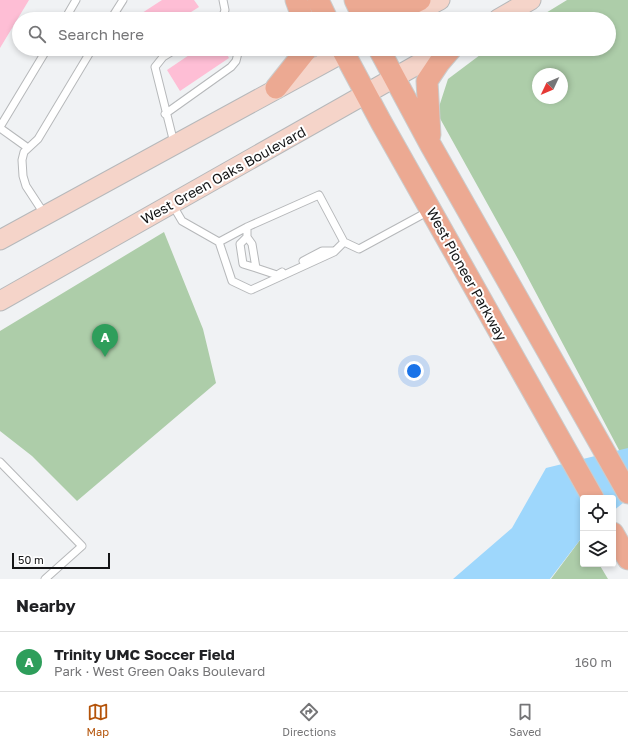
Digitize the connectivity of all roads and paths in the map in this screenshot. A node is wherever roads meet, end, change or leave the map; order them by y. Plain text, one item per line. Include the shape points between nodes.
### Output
1 (76, 0) edge
2 (123, 0) edge
3 (223, 0) edge
4 (296, 0) edge
5 (318, 0) edge
6 (355, 0) edge
7 (368, 0) edge
8 (420, 0) edge
9 (440, 0) edge
10 (531, 0) edge
11 (69, 12) edge
12 (115, 12) edge
13 (224, 12) edge
14 (300, 12) edge
15 (324, 12) edge
16 (361, 12) edge
17 (417, 12) edge
18 (510, 12) edge
19 (43, 56) edge
20 (88, 56) edge
21 (165, 56) edge
22 (237, 56) edge
23 (301, 56) edge
24 (334, 56) edge
25 (348, 56) edge
26 (383, 56) edge
27 (433, 56) edge
28 (445, 56) edge
29 (395, 78) junction
30 (276, 88) junction
31 (366, 94) junction
32 (165, 114) junction
33 (0, 128) edge
34 (174, 144) junction
35 (430, 144) junction
36 (28, 148) junction
37 (172, 203) junction
38 (431, 211) junction
39 (45, 215) junction
40 (247, 227) junction
41 (247, 237) junction
42 (0, 240) edge
43 (219, 242) junction
44 (344, 242) junction
45 (334, 252) junction
46 (256, 268) junction
47 (0, 301) edge
48 (0, 462) edge
49 (628, 493) edge
50 (591, 495) edge
51 (616, 538) edge
52 (628, 559) edge
53 (45, 579) edge

1 - 11 lane
2 - 12 lane
3 - 13 lane
4 - 14 main road
5 - 15 main road
6 - 16 main road
7 - 8 main road via 394,8
9 - 17 main road
10 - 18 main road
19 - 33 lane
20 - 36 lane via 38,139
21 - 32 lane via 155,67
22 - 32 lane via 231,67
23 - 30 main road
24 - 30 main road
25 - 31 main road, West Pioneer Parkway
26 - 29 main road
27 - 29 main road, West Green Oaks Boulevard
28 - 35 main road via 427,81
29 - 31 main road, West Green Oaks Boulevard
29 - 35 main road
30 - 34 main road
31 - 37 main road, West Green Oaks Boulevard
31 - 38 main road, West Pioneer Parkway
32 - 34 lane
33 - 36 lane
34 - 39 main road
35 - 49 main road
36 - 39 lane via 22,160 23,176 26,186
37 - 43 lane via 182,221
37 - 47 main road, West Green Oaks Boulevard
38 - 44 lane via 359,249
38 - 50 main road, West Pioneer Parkway
39 - 42 main road
40 - 41 lane
40 - 43 lane
40 - 44 lane via 319,195
41 - 46 lane via 252,244
41 - 46 lane via 240,244 243,264
43 - 45 lane via 232,281 251,290
44 - 45 lane
45 - 46 lane via 322,251 277,275
48 - 53 lane via 82,546
51 - 52 main road

